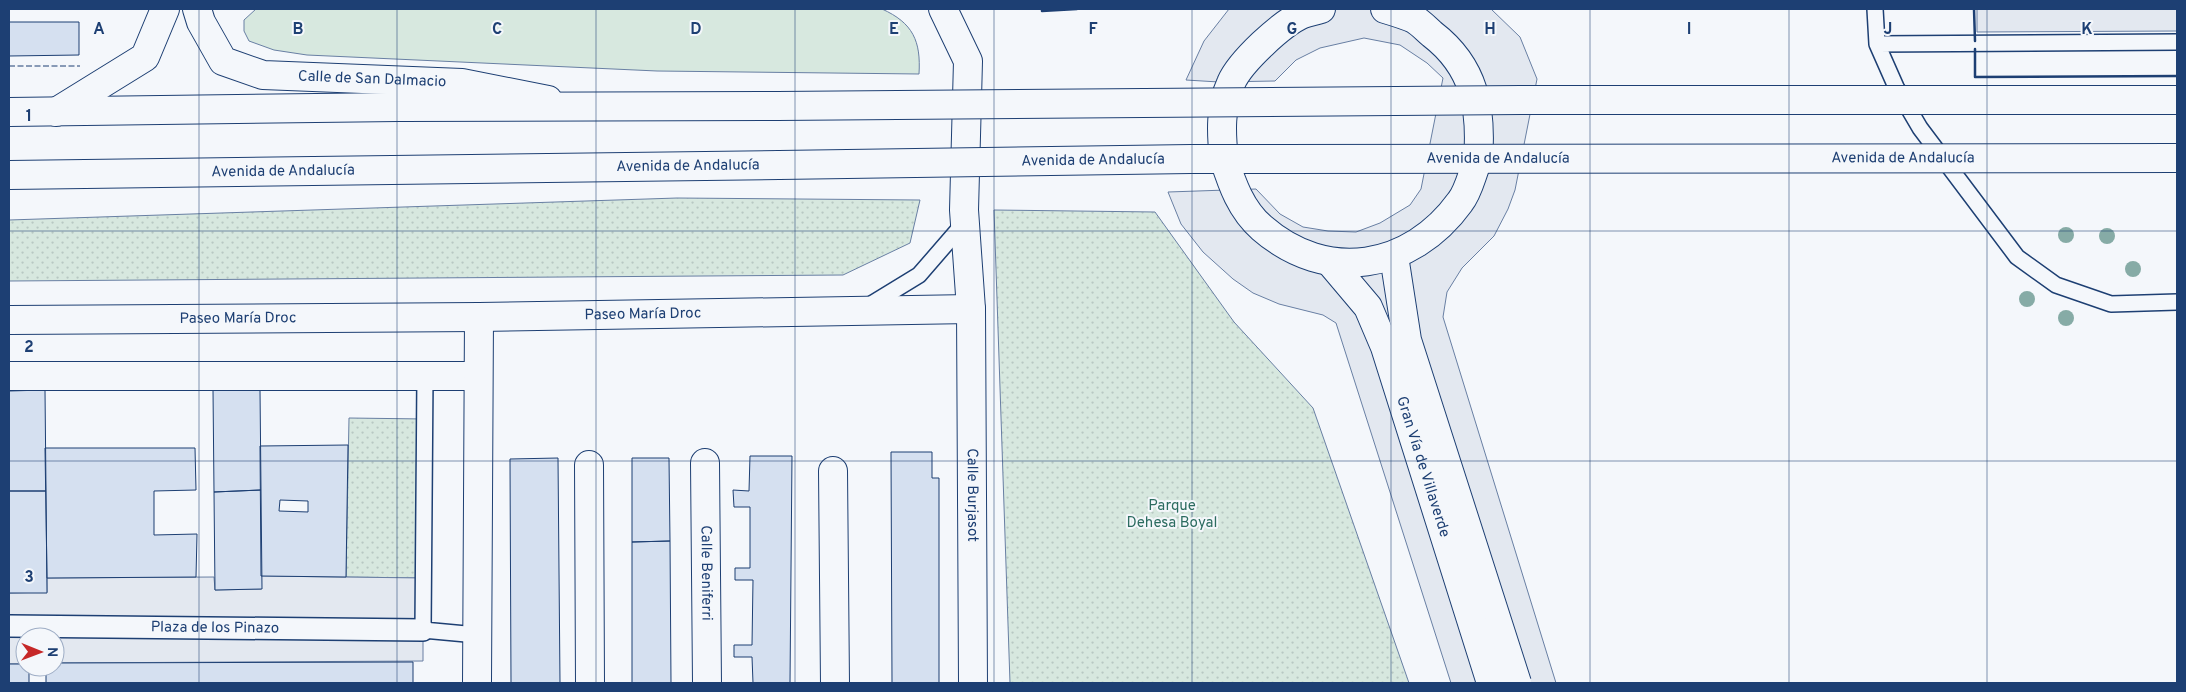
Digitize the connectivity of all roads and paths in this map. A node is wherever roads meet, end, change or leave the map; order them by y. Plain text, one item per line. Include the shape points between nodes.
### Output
1 (165, 9) edge
2 (197, 9) edge
3 (943, 9) edge
4 (1321, 9) edge
5 (1385, 9) edge
6 (1875, 9) edge
7 (2177, 42) edge
8 (1877, 44) junction
9 (1477, 100) junction
10 (2177, 100) edge
11 (1225, 103) junction
12 (581, 106) junction
13 (9, 112) edge
14 (56, 112) junction
15 (2177, 158) edge
16 (1224, 159) junction
17 (1478, 160) junction
18 (9, 175) edge
19 (965, 222) junction
20 (1394, 256) junction
21 (1330, 262) junction
22 (2177, 302) edge
23 (971, 309) junction
24 (860, 310) junction
25 (479, 317) junction
26 (9, 320) edge
27 (9, 376) edge
28 (424, 376) junction
29 (478, 376) junction
30 (705, 463) dead end
31 (588, 465) dead end
32 (833, 471) dead end
33 (9, 626) edge
34 (423, 630) junction
35 (478, 636) junction
36 (477, 683) edge
37 (590, 683) edge
38 (707, 683) edge
39 (835, 683) edge
40 (973, 683) edge
41 (1491, 683) edge
42 (1517, 683) edge

1 - 14 main road via 145,57
2 - 12 main road, Calle de San Dalmacio via 223,61 263,75 462,83
3 - 19 main road via 968,62
4 - 11 main road via 1302,14 1252,55 1232,82
5 - 9 main road via 1415,20 1447,45 1469,79
6 - 8 lane
7 - 8 lane
8 - 22 lane via 1896,88 1920,128 2018,257 2056,285 2111,304
9 - 10 main road, bridge
9 - 11 main road, bridge
9 - 17 main road
11 - 12 main road, bridge
11 - 16 main road via 1221,131
12 - 14 main road
13 - 14 main road
15 - 17 main road, Avenida de Andalucía, bridge
16 - 17 main road, Avenida de Andalucía, bridge
16 - 18 main road, Avenida de Andalucía, bridge
16 - 21 main road, bridge via 1237,196 1261,227 1293,250
17 - 20 main road, bridge via 1462,201 1432,234
19 - 23 main road
19 - 24 lane via 919,274
20 - 21 main road, bridge via 1362,263
20 - 42 main road, Gran Vía de Villaverde, bridge via 1408,340
21 - 41 main road, Gran Vía de Villaverde, bridge via 1368,307 1386,347
23 - 24 main road, Paseo María Droc
23 - 40 main road, Calle Burjasot
24 - 25 main road, Paseo María Droc
25 - 26 main road, Paseo María Droc
25 - 29 main road
27 - 28 main road
28 - 29 main road
28 - 34 lane
29 - 35 main road
30 - 38 main road, Calle Beniferri
31 - 37 main road
32 - 39 main road
33 - 34 street, Plaza de los Pinazo
34 - 35 lane, Plaza de los Pinazo
35 - 36 main road

